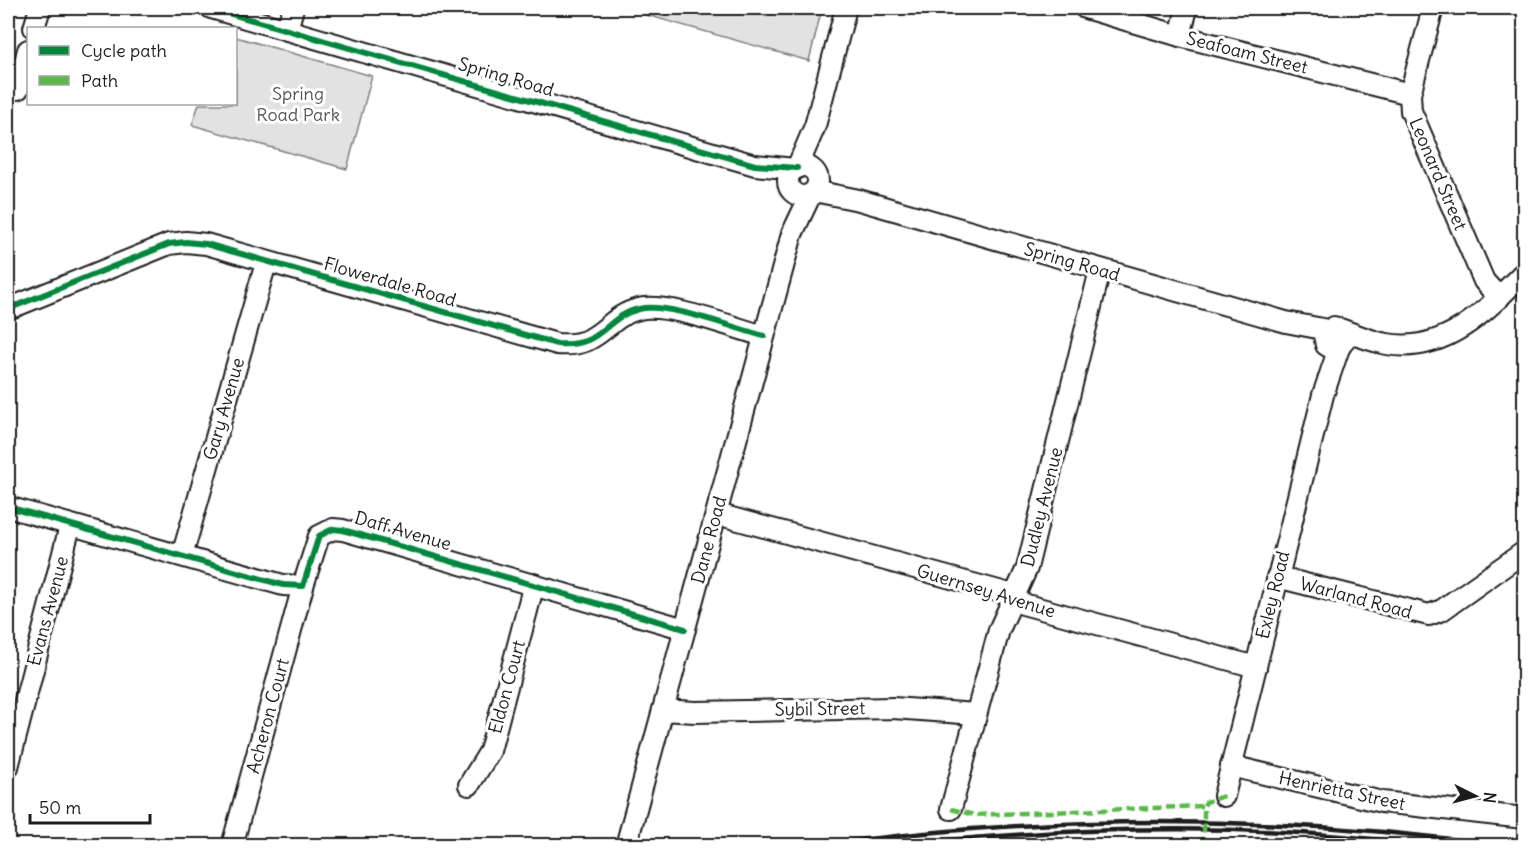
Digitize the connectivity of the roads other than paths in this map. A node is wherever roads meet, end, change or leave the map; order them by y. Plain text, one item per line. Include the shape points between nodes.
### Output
1 (40, 8) edge
2 (211, 8) edge
3 (293, 8) edge
4 (846, 8) edge
5 (1085, 8) edge
6 (1187, 8) edge
7 (1433, 8) edge
8 (34, 27) edge
9 (287, 30) junction
10 (1180, 36) junction
11 (27, 54) edge
12 (18, 89) dead end
13 (1410, 94) junction
14 (804, 181) junction
15 (266, 263) junction
16 (1101, 270) junction
17 (1524, 272) edge
18 (1499, 298) junction
19 (8, 309) edge
20 (765, 336) junction
21 (1334, 340) junction
22 (8, 507) edge
23 (717, 514) junction
24 (70, 526) junction
25 (1524, 552) edge
26 (182, 556) junction
27 (1277, 577) junction
28 (534, 584) junction
29 (303, 586) junction
30 (1014, 598) junction
31 (685, 629) junction
32 (1256, 667) junction
33 (663, 710) junction
34 (976, 714) junction
35 (9, 758) edge
36 (1231, 766) junction
37 (469, 784) dead end
38 (1224, 796) dead end
39 (951, 809) dead end
40 (1524, 818) edge
41 (232, 846) edge
42 (626, 846) edge

1 - 8 street
2 - 9 street, Spring Road
3 - 9 street
4 - 14 street, Dane Road
5 - 10 street, Seafoam Street
6 - 10 street
7 - 13 street, Leonard Street
9 - 14 street, Spring Road
10 - 13 street, Seafoam Street
11 - 12 street
13 - 18 street, Leonard Street via 1413,118 1484,281
14 - 16 street, Spring Road
14 - 20 street, Dane Road
15 - 19 street, Flowerdale Road via 206,244 178,242
15 - 20 street, Flowerdale Road via 557,344 591,340 630,312 647,308 666,309
15 - 26 street, Gary Avenue
16 - 21 street, Spring Road via 1286,322
16 - 30 street, Dudley Avenue via 1027,568
17 - 18 street
18 - 21 street via 1474,321 1448,336 1420,344
20 - 23 street, Dane Road
21 - 27 street, Exley Road
22 - 24 street
23 - 30 street, Guernsey Avenue
23 - 31 street, Dane Road
24 - 26 street
24 - 35 street, Evans Avenue
25 - 27 street, Warland Road via 1442,610 1429,615
26 - 29 street via 272,583
27 - 32 street, Exley Road
28 - 29 street, Daff Avenue via 333,529 315,542
28 - 31 street, Daff Avenue
28 - 37 street, Eldon Court via 490,752
29 - 41 street, Acheron Court
30 - 32 street, Guernsey Avenue via 1023,604
30 - 34 street, Dudley Avenue via 999,630
31 - 33 street, Dane Road
32 - 36 street, Exley Road
33 - 34 street, Sybil Street via 910,708
33 - 42 street, Dane Road
34 - 39 street, Dudley Avenue
36 - 38 street, Exley Road
36 - 40 street, Henrietta Street via 1382,802

